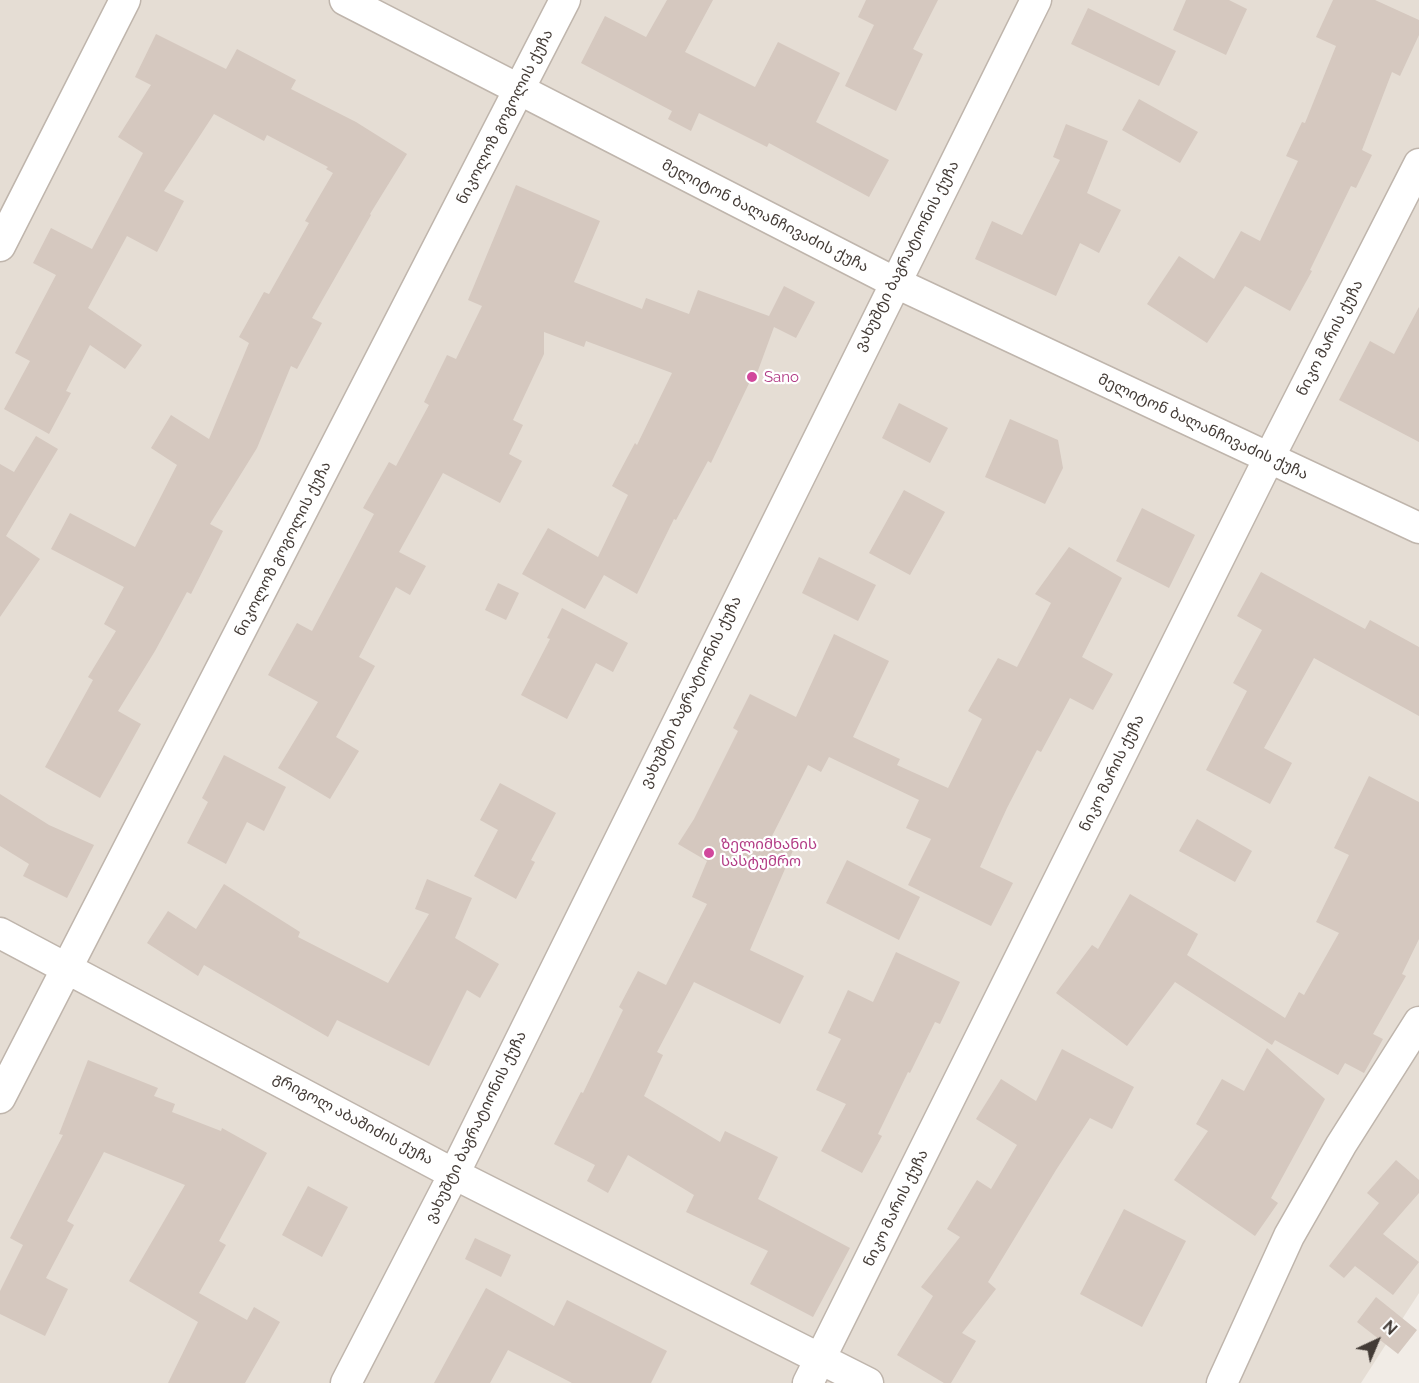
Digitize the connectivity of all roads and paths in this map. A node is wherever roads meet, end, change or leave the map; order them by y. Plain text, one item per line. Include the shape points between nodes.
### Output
1 (125, 0) edge
2 (345, 0) edge
3 (565, 0) edge
4 (1036, 0) edge
5 (519, 90) junction
6 (1419, 164) edge
7 (0, 246) edge
8 (894, 282) junction
9 (1269, 458) junction
10 (1419, 528) edge
11 (0, 933) edge
12 (68, 967) junction
13 (1419, 1022) edge
14 (0, 1098) edge
15 (454, 1174) junction
16 (814, 1371) edge
17 (346, 1383) edge
18 (868, 1383) edge
19 (1222, 1383) edge

1 - 7 street
2 - 5 street, მელიტონ ბალანჩივაძის ქუჩა
3 - 5 street, ნიკოლოზ გოგოლის ქუჩა
4 - 8 street, ვახუშტი ბაგრატიონის ქუჩა
5 - 8 street, მელიტონ ბალანჩივაძის ქუჩა
5 - 12 street, ნიკოლოზ გოგოლის ქუჩა
6 - 9 street, ნიკო მარის ქუჩა
8 - 9 street, მელიტონ ბალანჩივაძის ქუჩა
8 - 15 street, ვახუშტი ბაგრატიონის ქუჩა
9 - 10 street, მელიტონ ბალანჩივაძის ქუჩა
9 - 16 street, ნიკო მარის ქუჩა
11 - 12 street, გრიგოლ აბაშიძის ქუჩა
12 - 14 street, ნიკოლოზ გოგოლის ქუჩა
12 - 15 street, გრიგოლ აბაშიძის ქუჩა
13 - 19 street via 1289,1236
15 - 16 street, გრიგოლ აბაშიძის ქუჩა
15 - 17 street, ვახუშტი ბაგრატიონის ქუჩა
16 - 18 street, გრიგოლ აბაშიძის ქუჩა

